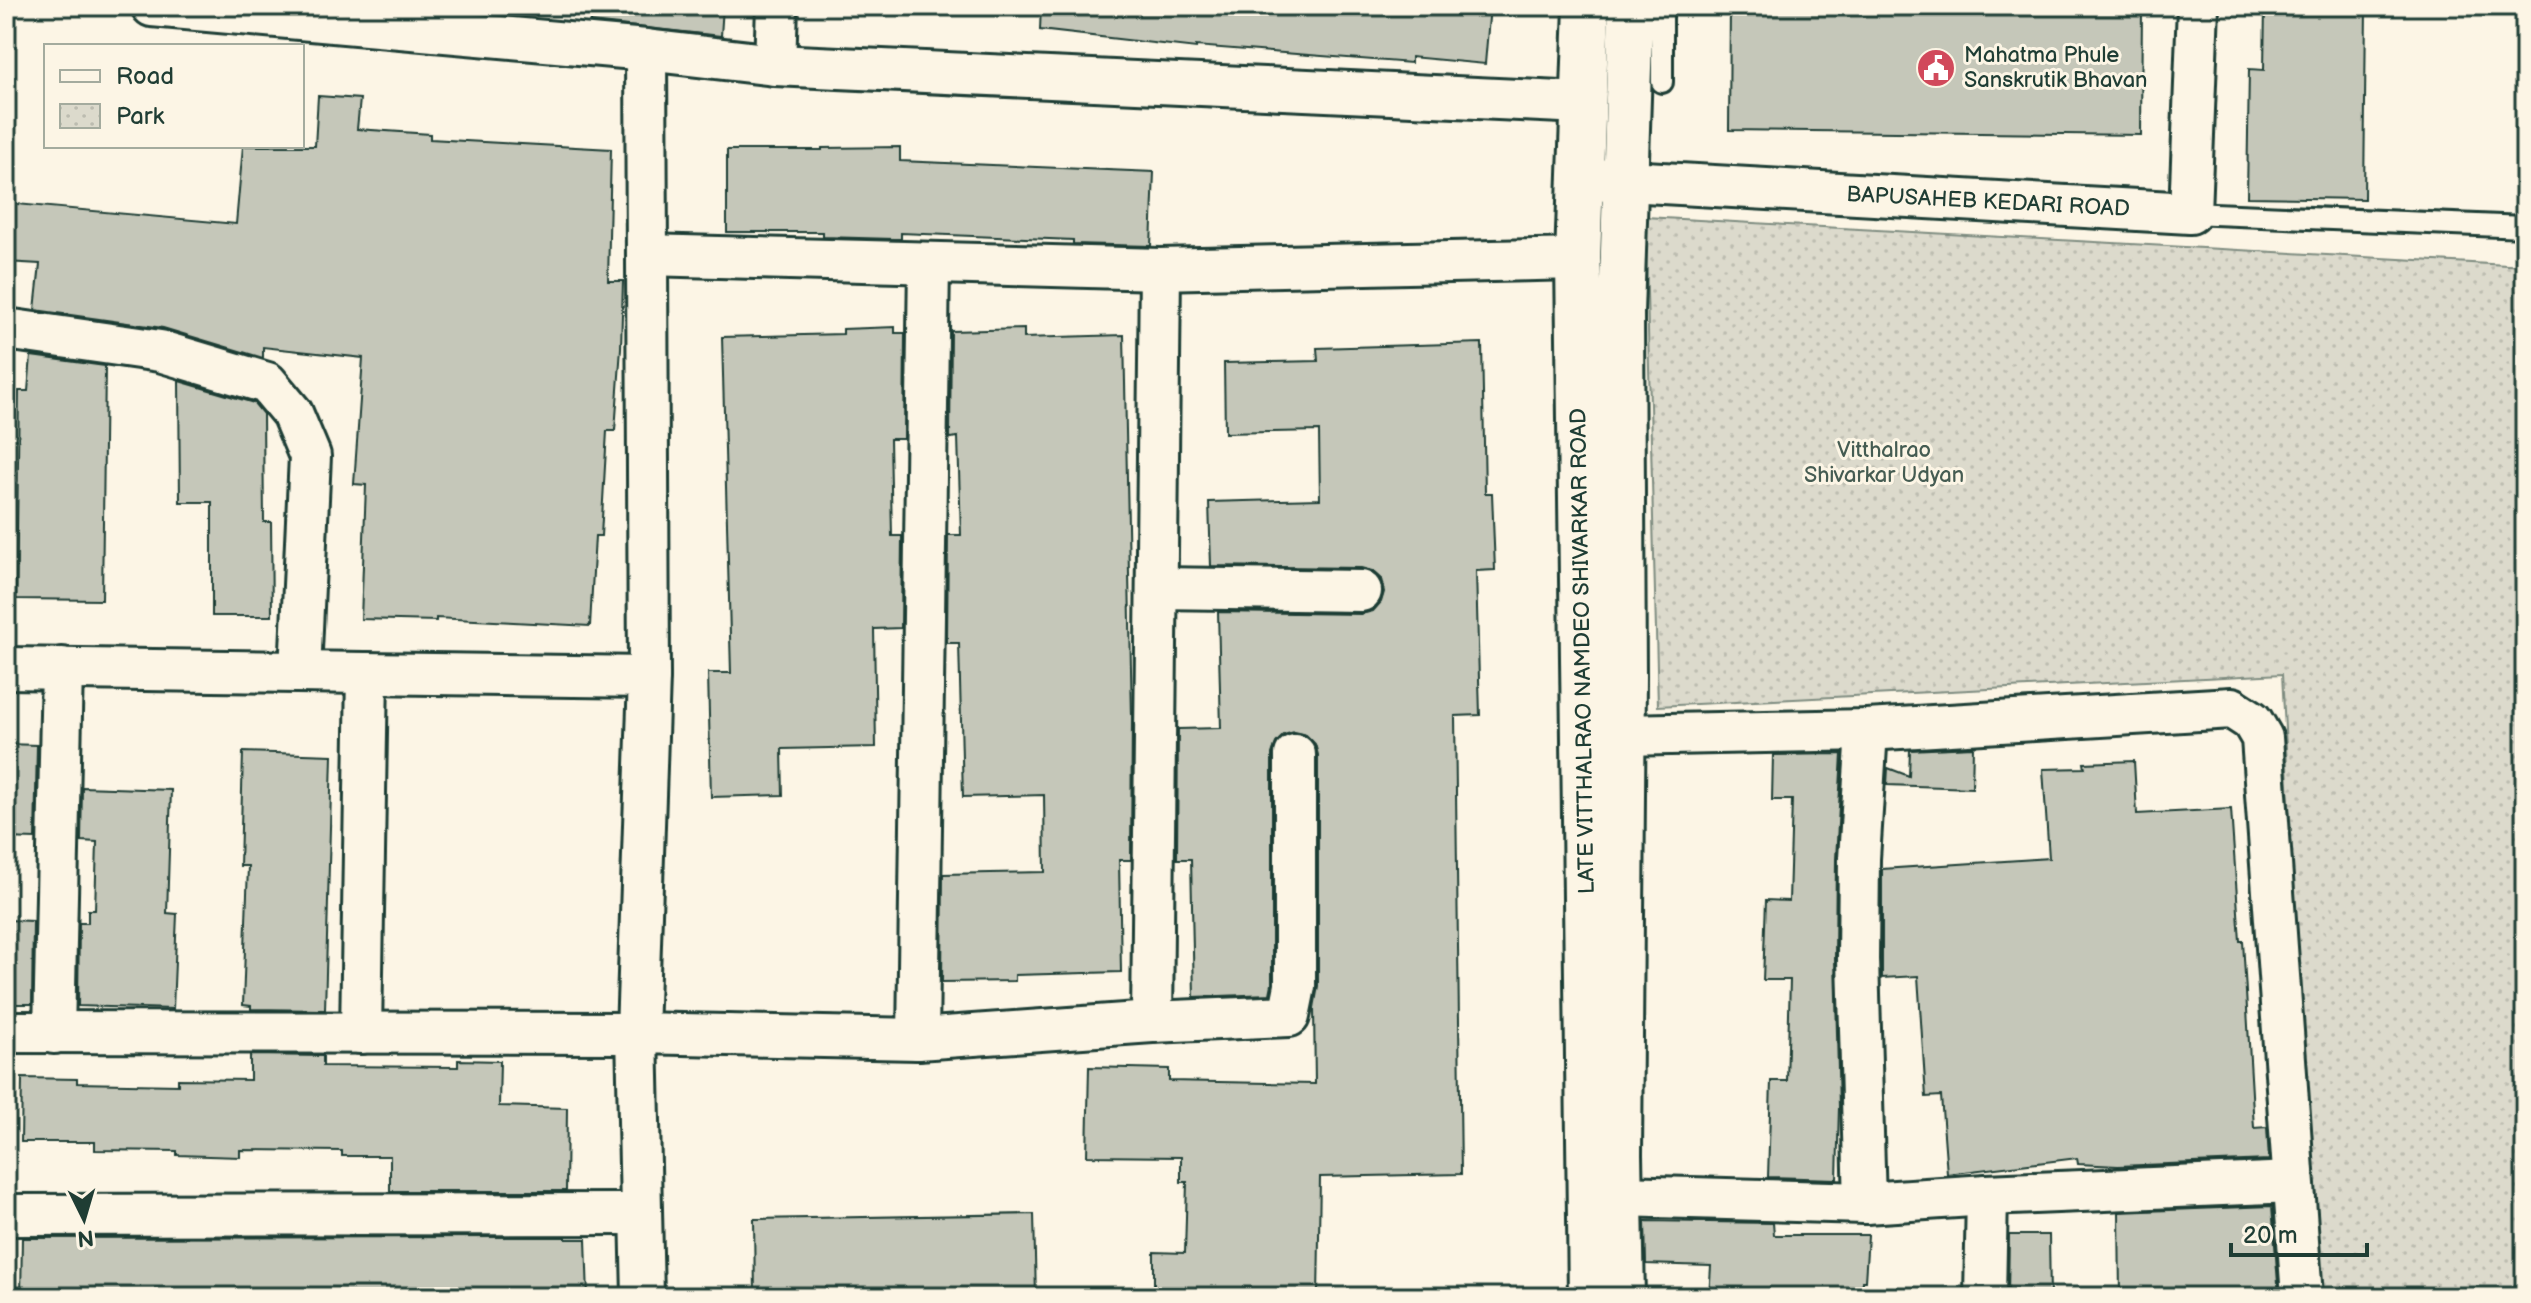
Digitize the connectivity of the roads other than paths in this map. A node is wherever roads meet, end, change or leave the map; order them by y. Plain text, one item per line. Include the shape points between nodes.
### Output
1 (152, 6) edge
2 (777, 6) edge
3 (1587, 6) edge
4 (1631, 6) edge
5 (1662, 6) edge
6 (2198, 6) edge
7 (646, 50) junction
8 (775, 65) junction
9 (1662, 82) dead end
10 (1583, 103) junction
11 (1580, 178) junction
12 (1625, 182) junction
13 (2190, 213) junction
14 (2525, 227) edge
15 (647, 255) junction
16 (1578, 259) junction
17 (929, 263) junction
18 (1160, 269) junction
19 (6, 329) edge
20 (1157, 588) junction
21 (1361, 591) dead end
22 (6, 668) edge
23 (62, 668) junction
24 (300, 672) junction
25 (367, 673) junction
26 (649, 677) junction
27 (1867, 730) junction
28 (1622, 735) junction
29 (1295, 755) dead end
30 (1152, 1022) junction
31 (6, 1032) edge
32 (54, 1033) junction
33 (361, 1033) junction
34 (637, 1033) junction
35 (918, 1039) junction
36 (2293, 1182) junction
37 (1987, 1195) junction
38 (1620, 1196) junction
39 (1865, 1203) junction
40 (641, 1214) junction
41 (6, 1215) edge
42 (643, 1297) edge
43 (1591, 1297) edge
44 (1622, 1297) edge
45 (1985, 1297) edge
46 (2302, 1297) edge

1 - 7 street
2 - 8 street
3 - 10 main road, LATE VITTHALRAO NAMDEO SHIVARKAR ROAD
4 - 12 main road, LATE VITTHALRAO NAMDEO SHIVARKAR ROAD
5 - 9 lane
6 - 13 street
7 - 8 street
7 - 15 street
8 - 10 street
10 - 11 main road, LATE VITTHALRAO NAMDEO SHIVARKAR ROAD
11 - 12 street, BAPUSAHEB KEDARI ROAD
11 - 16 main road, LATE VITTHALRAO NAMDEO SHIVARKAR ROAD
12 - 13 street, BAPUSAHEB KEDARI ROAD
12 - 28 main road, LATE VITTHALRAO NAMDEO SHIVARKAR ROAD
13 - 14 lane
15 - 17 street
15 - 26 street
16 - 18 street
16 - 43 main road, LATE VITTHALRAO NAMDEO SHIVARKAR ROAD
17 - 18 street
17 - 35 street
18 - 20 street
19 - 24 street via 160,351 267,383 292,413 310,456
20 - 21 street
20 - 30 street
22 - 23 street
23 - 24 street
23 - 32 street
24 - 25 street
25 - 26 street
25 - 33 street
26 - 34 street
27 - 28 street
27 - 36 street via 2232,708 2252,721 2262,738
27 - 39 street via 1858,945
28 - 38 main road, LATE VITTHALRAO NAMDEO SHIVARKAR ROAD
29 - 30 street via 1295,986 1289,1016
30 - 35 street
31 - 32 street
32 - 33 street
33 - 34 street
34 - 35 street
34 - 40 street
36 - 37 street
36 - 46 street
37 - 39 street
37 - 45 street
38 - 39 street
38 - 44 main road, LATE VITTHALRAO NAMDEO SHIVARKAR ROAD
40 - 41 street
40 - 42 street

